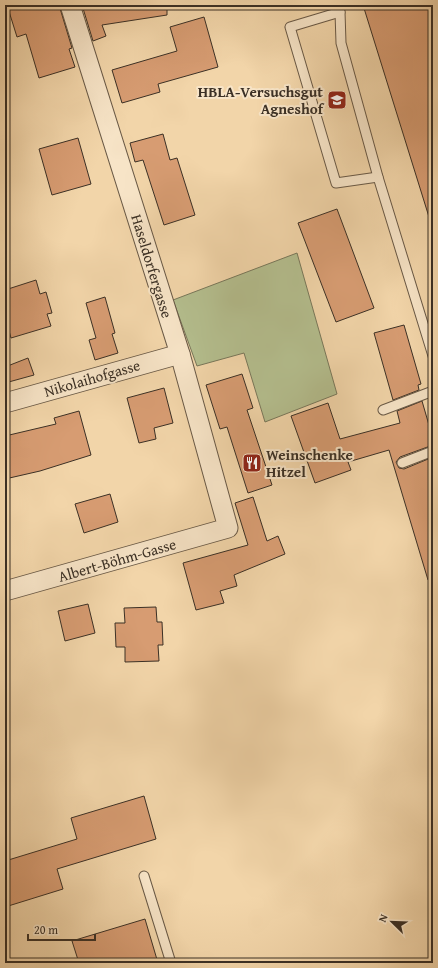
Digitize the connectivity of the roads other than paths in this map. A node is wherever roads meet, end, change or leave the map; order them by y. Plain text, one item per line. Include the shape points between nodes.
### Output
1 (70, 5) edge
2 (339, 8) edge
3 (378, 177) junction
4 (180, 354) junction
5 (433, 356) edge
6 (433, 391) edge
7 (5, 403) edge
8 (383, 410) dead end
9 (433, 451) edge
10 (402, 462) dead end
11 (228, 528) joint
12 (5, 591) edge
13 (144, 876) dead end
14 (171, 963) edge

1 - 4 street, Haseldorfergasse
2 - 3 lane via 341,43
2 - 3 lane via 290,27 336,183
3 - 5 lane
4 - 7 street, Nikolaihofgasse
4 - 11 street, Haseldorfergasse
6 - 8 lane
9 - 10 lane
11 - 12 street, Albert-Böhm-Gasse
13 - 14 lane

